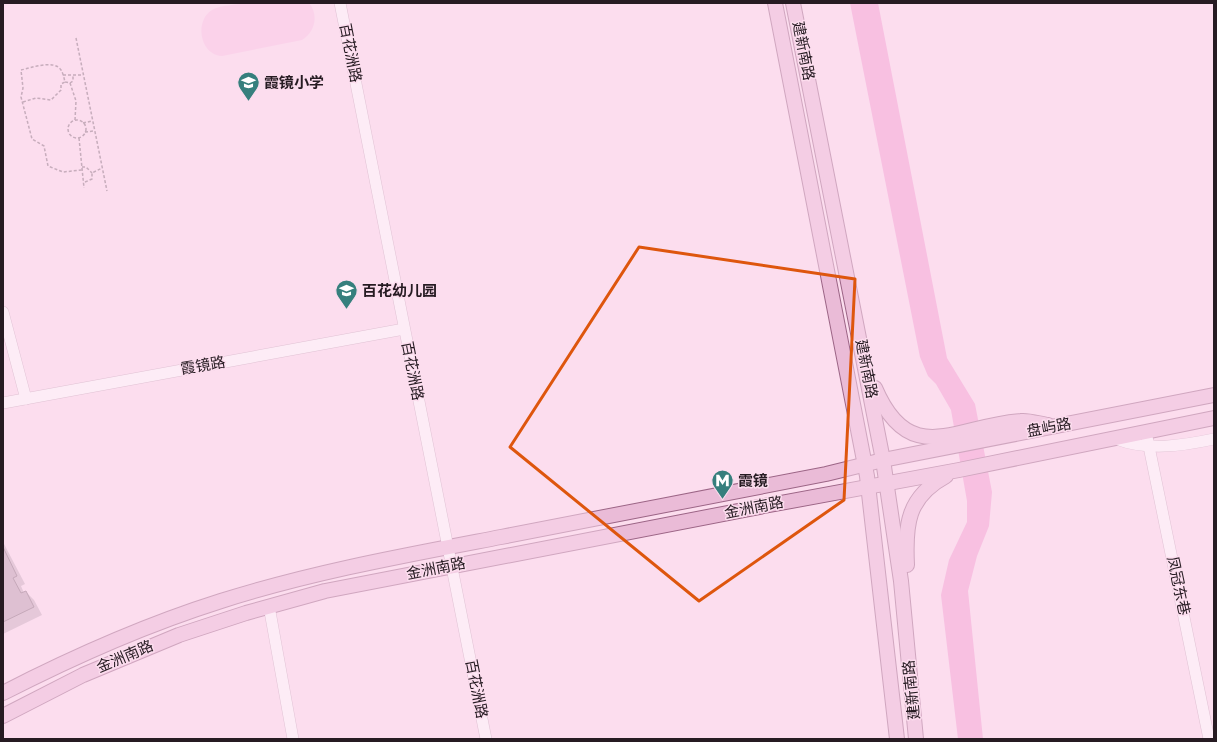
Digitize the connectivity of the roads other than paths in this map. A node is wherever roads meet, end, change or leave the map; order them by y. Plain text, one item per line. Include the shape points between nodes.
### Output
1 (340, 3) edge
2 (775, 3) edge
3 (794, 3) edge
4 (3, 312) edge
5 (404, 329) junction
6 (866, 368) junction
7 (1212, 394) edge
8 (26, 399) junction
9 (3, 403) edge
10 (1214, 418) edge
11 (1056, 426) junction
12 (1146, 432) junction
13 (1116, 439) junction
14 (1214, 439) edge
15 (1149, 446) junction
16 (883, 460) junction
17 (865, 465) junction
18 (959, 470) junction
19 (887, 484) junction
20 (869, 487) junction
21 (447, 547) junction
22 (451, 566) junction
23 (268, 606) junction
24 (905, 621) junction
25 (3, 693) edge
26 (3, 716) edge
27 (293, 739) edge
28 (486, 739) edge
29 (898, 739) edge
30 (916, 739) edge
31 (1209, 739) edge

1 - 5 street, 百花洲路
2 - 17 main road, 建新南路
3 - 6 main road, 建新南路
4 - 8 street
5 - 8 street, 霞镜路
5 - 21 street, 百花洲路
6 - 11 main road via 882,404 897,424 915,436 938,436 1022,420
6 - 16 main road, 建新南路
7 - 11 main road, 盘屿路
8 - 9 street, 霞镜路
10 - 12 main road, 盘屿路
11 - 16 main road, 盘屿路
12 - 13 main road, 盘屿路
12 - 15 street, 凤冠东巷
13 - 15 street via 1134,445
13 - 18 main road, 盘屿路
14 - 15 street via 1183,445
15 - 31 street, 凤冠东巷
16 - 17 main road, 盘屿路
16 - 19 main road, 建新南路
17 - 20 main road, 建新南路
17 - 21 main road, 金洲南路
18 - 19 main road, 盘屿路
18 - 24 main road via 935,482 923,492 917,498 911,513 906,539
19 - 20 main road, 金洲南路
19 - 24 main road, 建新南路
20 - 22 main road, 金洲南路
20 - 29 main road, 建新南路
21 - 22 street, 百花洲路
21 - 25 main road, 金洲南路 via 299,579 221,601 60,664
22 - 23 main road, 金洲南路 via 325,591
22 - 28 street, 百花洲路
23 - 26 main road, 金洲南路 via 179,635 126,656 63,684
23 - 27 street
24 - 30 main road, 建新南路

